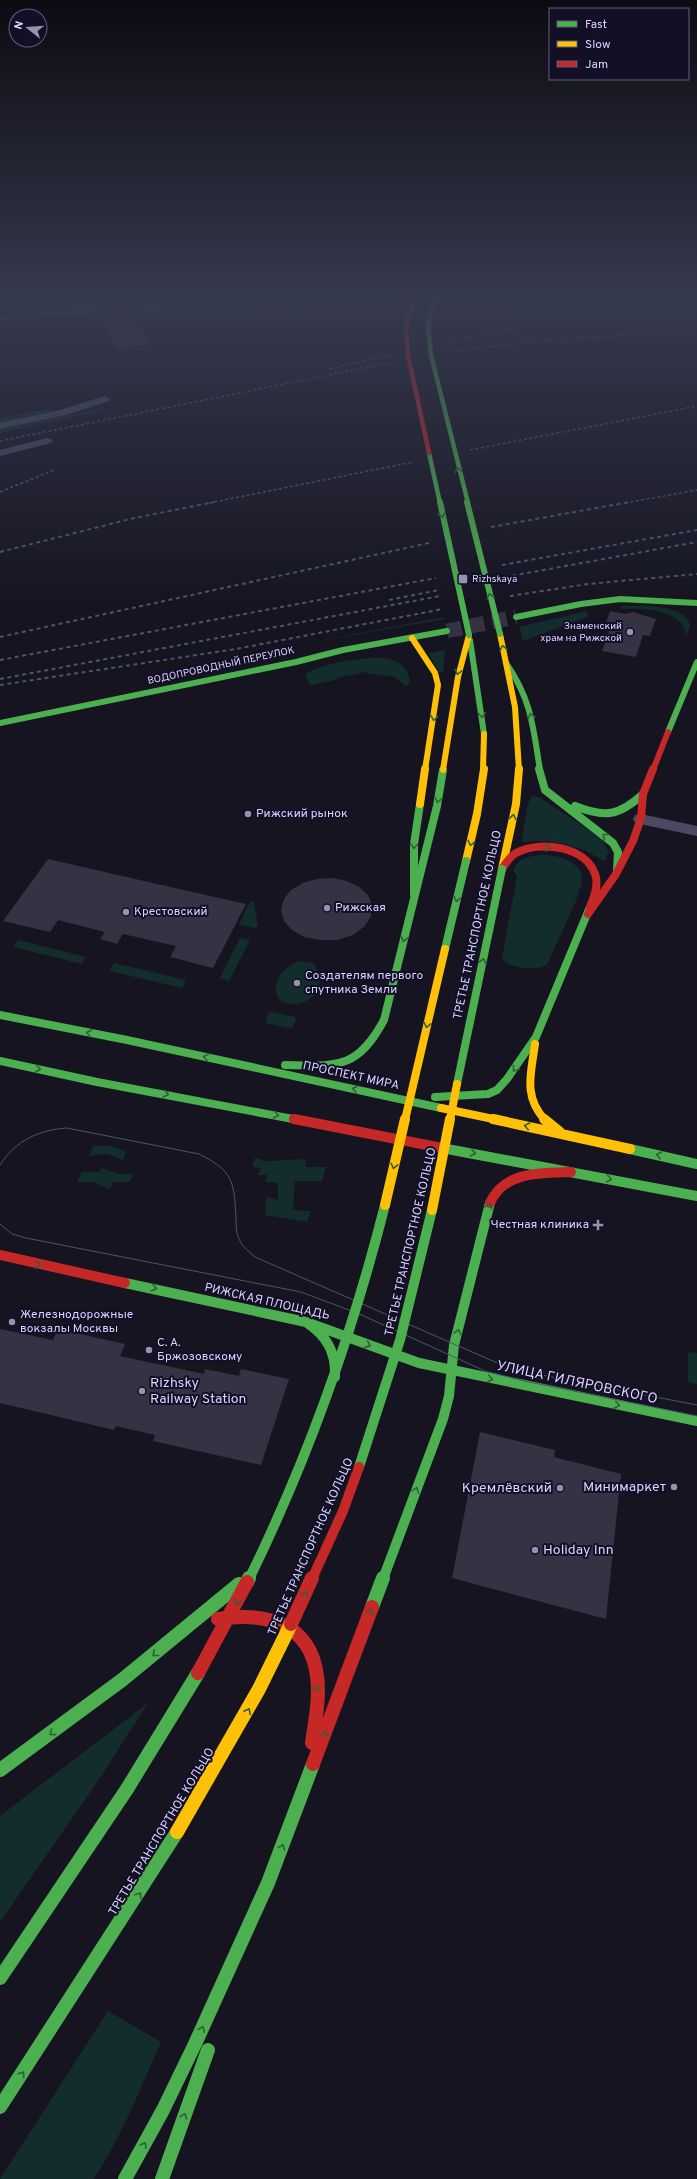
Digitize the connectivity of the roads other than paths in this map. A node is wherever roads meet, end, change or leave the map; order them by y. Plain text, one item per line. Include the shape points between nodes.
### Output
1 (100, 401) edge
2 (418, 401) edge
3 (442, 401) edge
4 (0, 426) edge
5 (47, 441) dead end
6 (0, 453) edge
7 (697, 603) edge
8 (516, 617) tunnel mouth
9 (447, 631) tunnel mouth
10 (469, 635) junction
11 (412, 638) junction
12 (697, 662) edge
13 (506, 663) junction
14 (0, 723) edge
15 (538, 755) junction
16 (643, 794) junction
17 (641, 819) junction
18 (697, 831) edge
19 (502, 869) junction
20 (617, 871) junction
21 (414, 901) junction
22 (588, 914) junction
23 (0, 1015) edge
24 (536, 1037) junction
25 (0, 1061) edge
26 (244, 1065) junction
27 (393, 1098) junction
28 (565, 1135) junction
29 (697, 1164) edge
30 (571, 1172) junction
31 (697, 1196) edge
32 (0, 1255) edge
33 (306, 1322) junction
34 (452, 1370) junction
35 (697, 1421) edge
36 (186, 1630) junction
37 (0, 1770) edge
38 (306, 1784) junction
39 (268, 1883) junction
40 (0, 1978) edge
41 (226, 2000) dead end
42 (210, 2044) dead end
43 (0, 2107) edge
44 (124, 2179) edge
45 (162, 2179) edge

1 - 4 street via 62,413
2 -> 10 main road, ТРЕТЬЕ ТРАНСПОРТНОЕ КОЛЬЦО, bridge
13 -> 3 main road, ТРЕТЬЕ ТРАНСПОРТНОЕ КОЛЬЦО, bridge
5 - 6 street
7 - 8 main road via 621,599
9 - 11 main road, ВОДОПРОВОДНЫЙ ПЕРЕУЛОК
10 -> 21 main road via 455,683 443,776
10 -> 40 main road, ТРЕТЬЕ ТРАНСПОРТНОЕ КОЛЬЦО, bridge via 485,749 481,800 375,1248 344,1354 309,1447 236,1604 193,1685 123,1797
11 - 14 main road, ВОДОПРОВОДНЫЙ ПЕРЕУЛОК via 343,650
11 -> 21 main road via 435,673 438,685 414,844
12 - 16 main road
15 -> 13 main road via 523,687
19 -> 13 main road, ТРЕТЬЕ ТРАНСПОРТНОЕ КОЛЬЦО via 515,804 519,750 516,715
15 - 16 main road via 552,786 565,799 585,811 603,815 617,814 632,806
20 -> 15 main road via 617,850 613,843 601,832 558,804 544,788
16 - 17 main road via 644,807
17 - 18 street
17 - 20 main road
19 -> 22 main road via 512,857 535,848 558,849 581,858 589,864 595,878 596,887
43 -> 19 main road, ТРЕТЬЕ ТРАНСПОРТНОЕ КОЛЬЦО, bridge via 175,1839 216,1769 288,1632 342,1511 377,1419 415,1289
20 - 22 main road
21 -> 26 main road via 384,1020 370,1049 350,1062
22 - 24 main road
26 -> 23 main road, ПРОСПЕКТ МИРА
24 -> 27 main road via 507,1079 497,1090 488,1094
24 - 28 main road via 529,1096 542,1118
25 -> 30 main road via 97,1082
27 -> 26 main road, ПРОСПЕКТ МИРА
28 -> 27 main road, ПРОСПЕКТ МИРА
29 -> 28 main road, ПРОСПЕКТ МИРА
30 -> 31 main road
34 -> 30 main road via 454,1345 492,1196 500,1186 514,1179 534,1174
32 -> 33 main road, РИЖСКАЯ ПЛОЩАДЬ
33 -> 34 main road, РИЖСКАЯ ПЛОЩАДЬ via 390,1354
33 - 36 main road via 321,1331 330,1341 335,1357 333,1390 327,1408 258,1562 239,1584
34 -> 35 main road, УЛИЦА ГИЛЯРОВСКОГО
38 -> 34 main road via 444,1419
36 -> 37 main road
38 -> 36 main road via 318,1685 311,1650 303,1637 279,1622 252,1616 225,1618
39 -> 38 main road
39 - 41 main road
44 -> 39 main road via 186,2064
45 -> 42 main road

